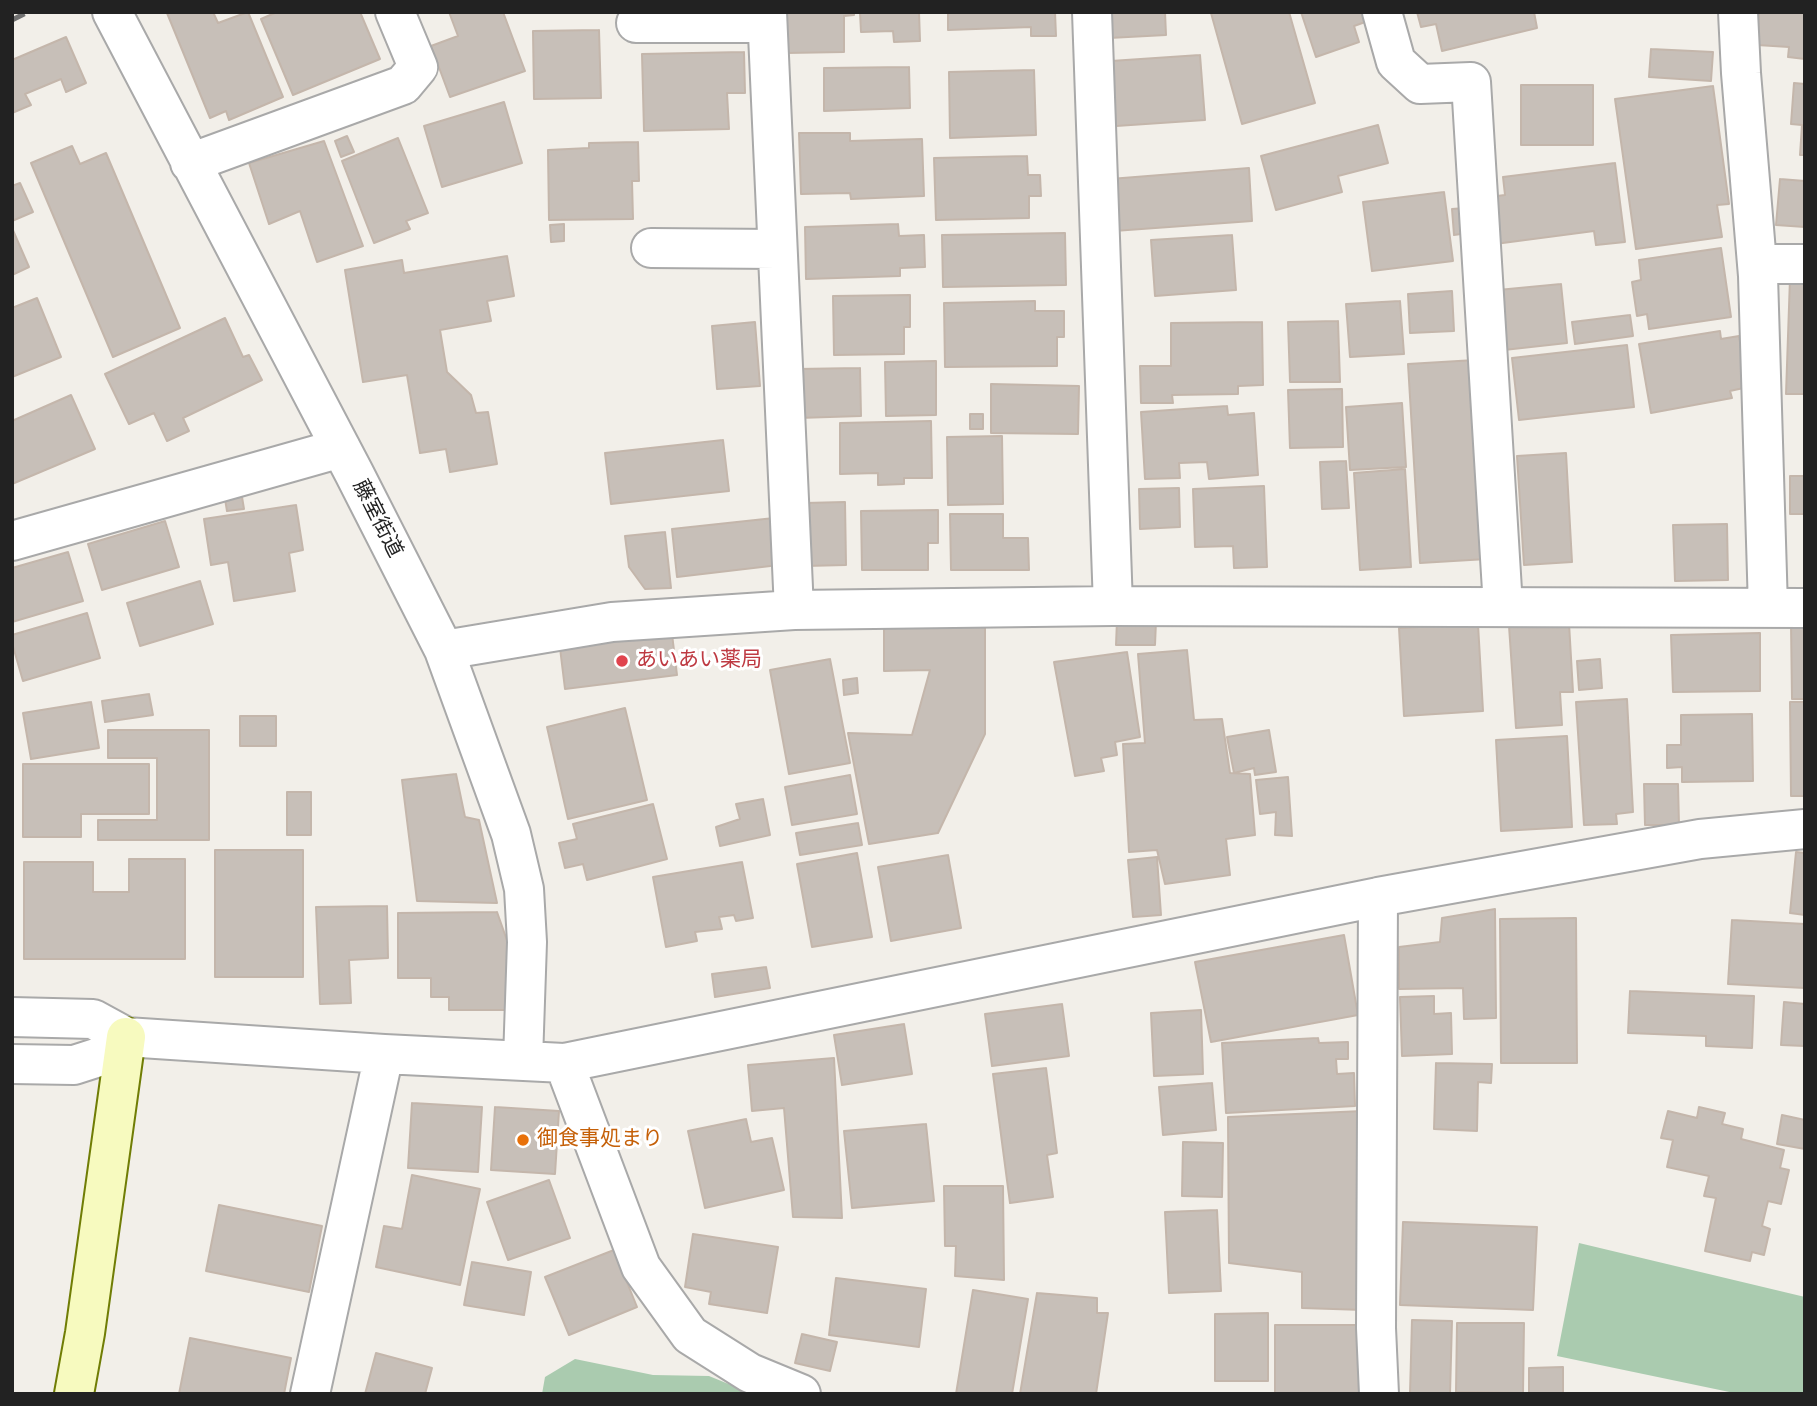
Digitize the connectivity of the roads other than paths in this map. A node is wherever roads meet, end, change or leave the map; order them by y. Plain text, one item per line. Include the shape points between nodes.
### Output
1 (112, 12) edge
2 (395, 12) edge
3 (1092, 12) edge
4 (1382, 12) edge
5 (1738, 12) edge
6 (767, 18) edge
7 (636, 23) dead end
8 (190, 163) junction
9 (651, 248) dead end
10 (777, 249) junction
11 (1757, 264) junction
12 (1805, 264) edge
13 (341, 448) junction
14 (12, 541) edge
15 (1113, 606) junction
16 (1503, 607) junction
17 (1787, 608) edge
18 (794, 610) junction
19 (444, 650) junction
20 (1805, 829) edge
21 (1378, 897) junction
22 (12, 1017) edge
23 (126, 1037) junction
24 (384, 1054) junction
25 (523, 1060) junction
26 (564, 1063) junction
27 (12, 1064) edge
28 (74, 1394) edge
29 (310, 1394) edge
30 (801, 1394) edge
31 (1378, 1394) edge

1 - 8 street, 藤室街道
2 - 8 street via 418,66 403,85
3 - 15 street
4 - 16 street via 1396,62 1420,84 1472,82
5 - 11 street
6 - 7 street
6 - 10 street
8 - 13 street, 藤室街道
9 - 10 street
10 - 18 street
11 - 12 street
11 - 17 street
13 - 14 street
13 - 19 street, 藤室街道
15 - 16 street
15 - 18 street
16 - 17 street
18 - 19 street via 612,622
19 - 25 street, 藤室街道 via 512,834 524,889
20 - 21 street via 1700,839
21 - 26 street
21 - 31 street
22 - 23 street via 93,1019
23 - 24 street
23 - 27 street via 102,1056 74,1065
23 - 28 street
24 - 25 street
24 - 29 street
25 - 26 street
26 - 30 street via 641,1266 690,1335 750,1373

